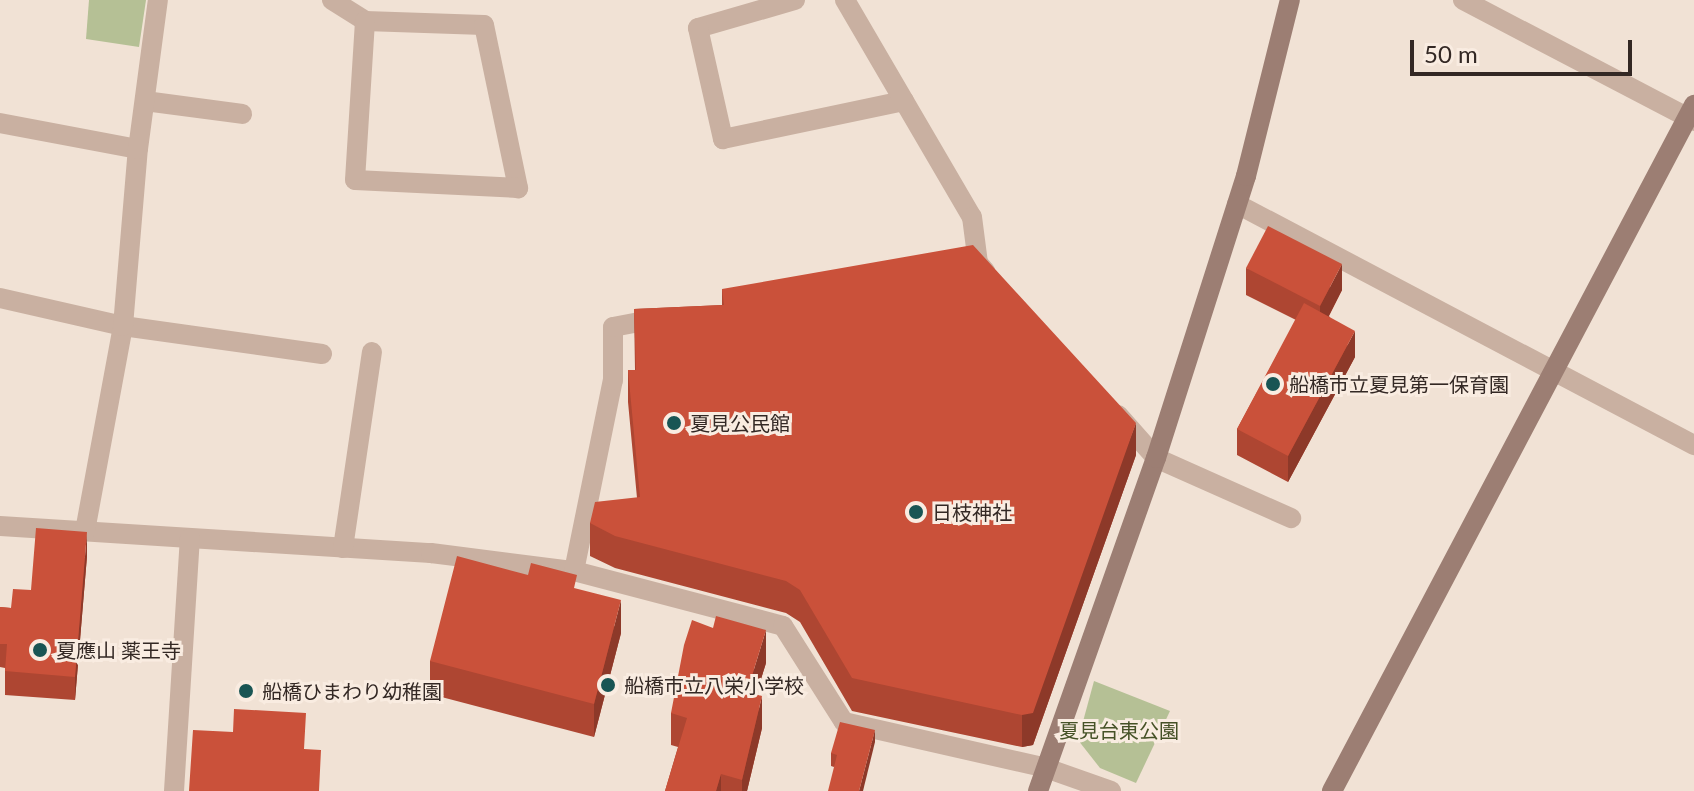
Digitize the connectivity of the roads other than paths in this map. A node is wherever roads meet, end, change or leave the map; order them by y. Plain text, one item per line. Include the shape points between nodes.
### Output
1 (158, 0) edge
2 (332, 0) edge
3 (795, 0) edge
4 (845, 0) edge
5 (1290, 0) edge
6 (1463, 0) edge
7 (365, 21) junction
8 (145, 101) junction
9 (904, 101) junction
10 (242, 114) dead end
11 (1692, 115) edge
12 (0, 123) edge
13 (138, 149) junction
14 (1237, 204) junction
15 (999, 286) edge
16 (0, 298) edge
17 (689, 313) edge
18 (123, 326) junction
19 (372, 352) dead end
20 (322, 354) dead end
21 (1551, 370) junction
22 (1104, 400) edge
23 (1694, 445) edge
24 (1156, 458) junction
25 (1291, 518) dead end
26 (0, 526) edge
27 (85, 531) junction
28 (190, 539) junction
29 (343, 548) junction
30 (574, 571) junction
31 (1046, 768) junction
32 (174, 791) edge
33 (1038, 791) edge
34 (1111, 791) edge
35 (1332, 791) edge

1 - 8 street
2 - 7 street
3 - 9 street via 698,28 723,139
4 - 9 street
5 - 14 street
6 - 11 street
7 - 7 street via 484,25 518,188 355,180
8 - 10 street
8 - 13 street
9 - 15 street via 972,217 971,265
11 - 21 street
12 - 13 street
13 - 18 street
14 - 21 street
14 - 24 street
16 - 18 street
17 - 30 street via 613,327 613,380
18 - 20 street
18 - 27 street
19 - 29 street
21 - 23 street
21 - 35 street
22 - 24 street
24 - 25 street
24 - 31 street
26 - 27 street
27 - 28 street
28 - 29 street
28 - 32 street
29 - 30 street
30 - 31 street via 783,626 844,722
31 - 33 street
31 - 34 street

